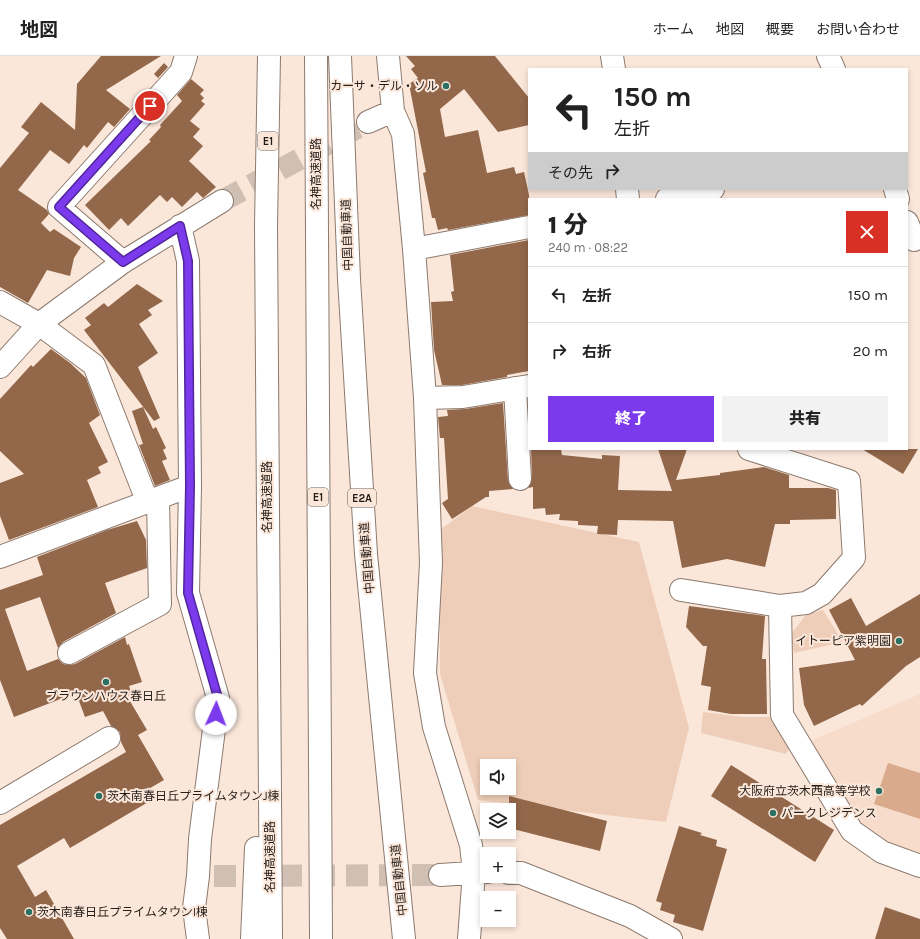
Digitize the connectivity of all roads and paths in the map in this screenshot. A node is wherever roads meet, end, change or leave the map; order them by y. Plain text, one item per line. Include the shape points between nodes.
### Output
1 (186, 56) edge
2 (269, 56) edge
3 (316, 56) edge
4 (340, 56) edge
5 (388, 56) edge
6 (612, 56) edge
7 (828, 56) edge
8 (614, 68) edge
9 (834, 68) edge
10 (393, 111) junction
11 (368, 122) tunnel mouth
12 (709, 190) edge
13 (672, 198) edge
14 (222, 201) tunnel mouth
15 (180, 226) junction
16 (528, 227) edge
17 (414, 249) junction
18 (123, 262) junction
19 (0, 302) edge
20 (38, 324) junction
21 (0, 367) edge
22 (522, 387) edge
23 (425, 398) junction
24 (752, 450) edge
25 (520, 479) dead end
26 (190, 486) junction
27 (153, 501) junction
28 (0, 557) edge
29 (681, 590) dead end
30 (780, 606) junction
31 (268, 612) junction
32 (69, 653) dead end
33 (110, 738) dead end
34 (0, 803) edge
35 (920, 866) edge
36 (480, 869) edge
37 (480, 872) edge
38 (516, 873) edge
39 (440, 875) tunnel mouth
40 (480, 878) edge
41 (198, 939) edge
42 (252, 939) edge
43 (271, 939) edge
44 (321, 939) edge
45 (404, 939) edge
46 (469, 939) edge
47 (671, 939) edge

1 - 18 main road via 181,72 59,207
2 - 31 main road, 名神高速道路 / E1 via 266,226
3 - 44 main road, 名神高速道路 / E1
4 - 45 main road, 中国自動車道 / E2A via 349,279 366,554
5 - 10 main road
6 - 8 main road
7 - 9 main road
10 - 11 main road
10 - 17 main road via 403,134
12 - 13 main road
14 - 15 main road
15 - 18 main road
15 - 26 main road via 188,261
16 - 17 main road
17 - 23 main road
18 - 20 main road
19 - 20 main road
20 - 21 main road
20 - 27 main road via 94,365
22 - 23 main road via 463,397
22 - 25 main road
23 - 36 main road via 431,563 425,673 434,727
24 - 30 main road via 849,481 854,558 822,594 806,603
26 - 27 main road
26 - 41 main road via 188,593 218,698 200,839 206,876 194,908
27 - 28 main road
27 - 32 main road via 160,604
29 - 30 main road
30 - 35 main road via 782,716 852,831 882,852
31 - 42 main road
31 - 43 main road, 名神高速道路 / E1
33 - 34 main road
37 - 39 main road
38 - 47 main road via 630,916
40 - 46 main road

